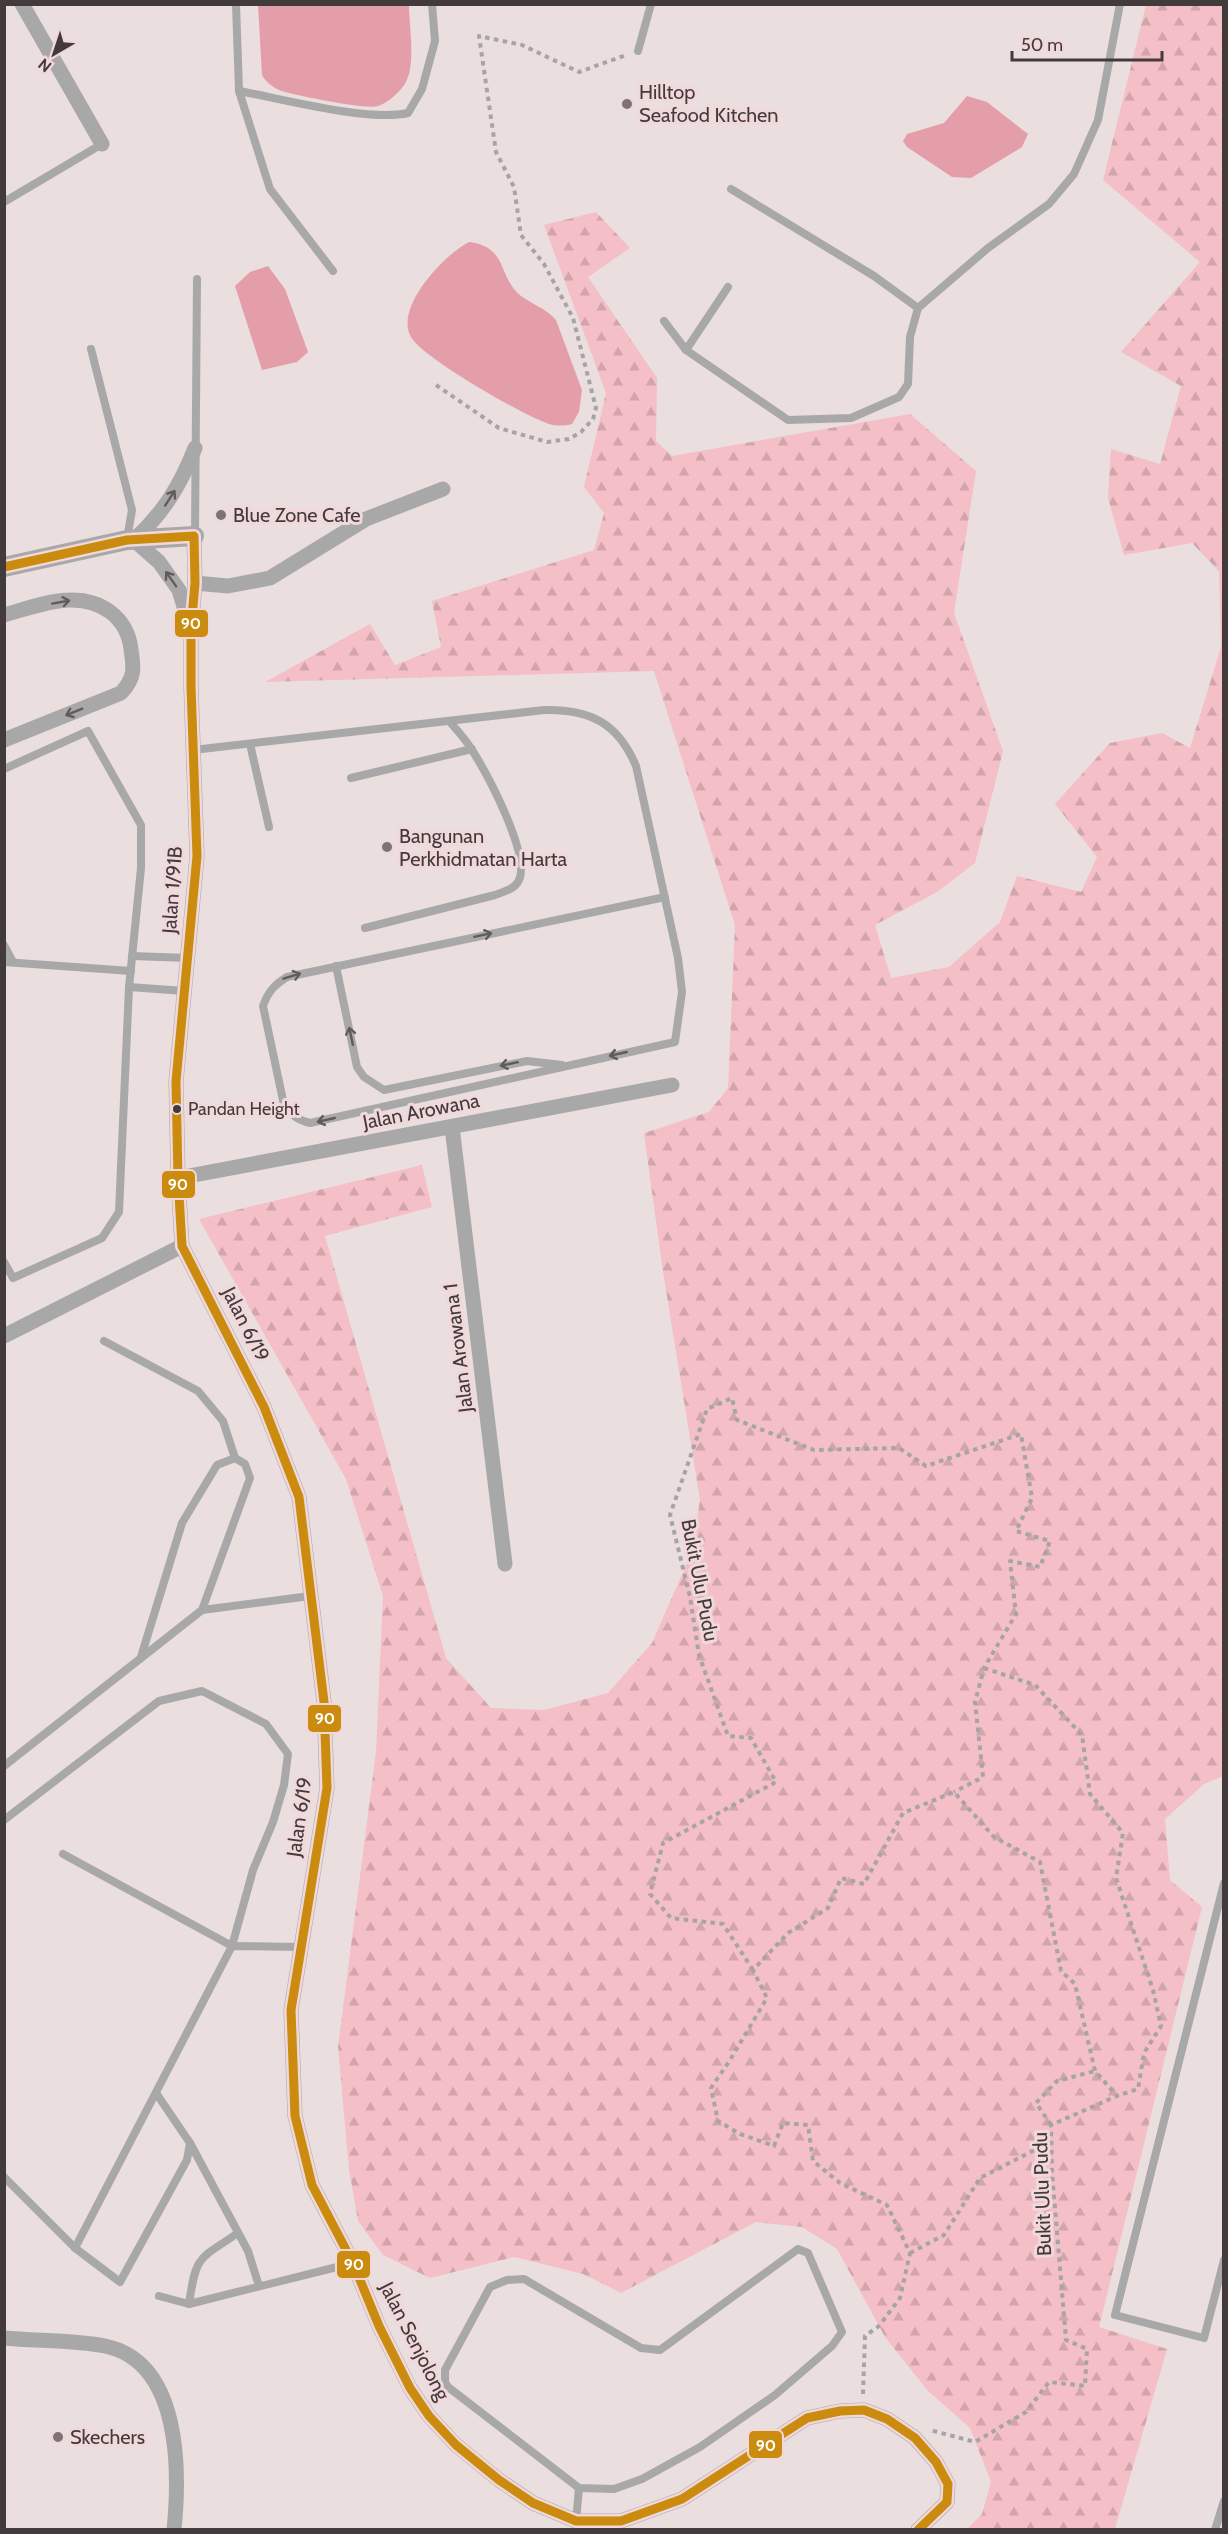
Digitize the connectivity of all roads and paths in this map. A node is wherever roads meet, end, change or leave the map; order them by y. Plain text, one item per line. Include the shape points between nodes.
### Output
1 (22, 4) edge
2 (236, 4) edge
3 (432, 4) edge
4 (651, 4) edge
5 (1120, 4) edge
6 (638, 51) joint
7 (239, 91) junction
8 (102, 144) joint
9 (731, 189) dead end
10 (4, 202) edge
11 (333, 271) dead end
12 (197, 279) dead end
13 (728, 287) dead end
14 (918, 308) junction
15 (664, 321) dead end
16 (91, 349) dead end
17 (686, 350) junction
18 (436, 386) dead end
19 (195, 448) junction
20 (443, 489) dead end
21 (195, 536) junction
22 (130, 540) junction
23 (4, 567) edge
24 (195, 583) junction
25 (4, 615) edge
26 (191, 629) junction
27 (449, 721) junction
28 (4, 740) edge
29 (250, 744) junction
30 (471, 749) junction
31 (193, 750) junction
32 (4, 769) edge
33 (351, 778) dead end
34 (269, 827) dead end
35 (665, 897) junction
36 (365, 928) dead end
37 (4, 945) edge
38 (132, 956) junction
39 (188, 958) junction
40 (9, 962) edge
41 (336, 966) junction
42 (131, 971) junction
43 (129, 987) junction
44 (185, 991) junction
45 (566, 1066) junction
46 (672, 1085) dead end
47 (452, 1126) junction
48 (178, 1178) junction
49 (182, 1246) junction
50 (4, 1262) edge
51 (4, 1336) edge
52 (104, 1341) dead end
53 (235, 1458) junction
54 (505, 1564) dead end
55 (310, 1596) junction
56 (202, 1610) junction
57 (141, 1658) junction
58 (984, 1668) junction
59 (4, 1766) edge
60 (954, 1792) junction
61 (4, 1820) edge
62 (63, 1854) dead end
63 (1224, 1883) edge
64 (232, 1946) junction
65 (300, 1947) junction
66 (753, 1970) junction
67 (1095, 2071) junction
68 (156, 2093) junction
69 (1117, 2096) junction
70 (1051, 2125) junction
71 (1052, 2141) junction
72 (190, 2143) junction
73 (4, 2177) edge
74 (238, 2233) junction
75 (75, 2248) junction
76 (910, 2253) junction
77 (1224, 2260) edge
78 (353, 2263) junction
79 (260, 2286) junction
80 (1220, 2286) edge
81 (159, 2296) dead end
82 (189, 2304) junction
83 (4, 2338) edge
84 (864, 2410) junction
85 (920, 2427) dead end
86 (579, 2488) junction
87 (1224, 2501) edge
88 (576, 2522) junction
89 (175, 2523) edge
90 (918, 2529) edge
91 (1215, 2529) edge

1 - 8 street
2 - 7 lane
3 - 7 lane via 435,41 422,88 408,113 394,116 348,111
4 - 6 lane
5 - 14 lane via 1098,120 1074,174 1049,204 988,248
6 - 18 path via 579,72 522,45 479,36 496,152 514,187 520,235 544,264 573,318 593,390 593,419 569,439 547,442 499,428
7 - 11 lane via 270,189
8 - 10 lane
9 - 14 lane via 874,276
12 - 19 lane
13 - 17 lane
14 - 17 lane via 910,337 908,384 899,397 850,418 788,420
15 - 17 lane
16 - 22 lane via 132,510
19 - 21 lane
22 -> 19 street via 155,521 171,499
20 - 24 street via 366,519 270,578 228,586
21 - 22 street
21 - 24 street, Jalan 1/91B
22 - 23 street
26 -> 22 street via 179,590 159,562
24 - 26 street, Jalan 1/91B
25 -> 28 street via 68,600 95,603 121,619 130,639 133,663 131,681 121,693
26 - 31 street, Jalan 1/91B
27 - 29 lane
27 - 30 lane
27 - 35 lane via 566,710 586,713 619,735 636,766
29 - 31 lane
29 - 34 lane
30 - 33 lane
30 - 36 lane via 505,809 518,851 519,881 495,895
31 - 39 street, Jalan 1/91B via 197,856
32 - 38 lane via 88,730 141,825
41 -> 35 lane
35 -> 45 lane via 682,992 675,1042
37 - 40 lane
38 - 39 lane
38 - 42 lane
39 - 44 street, Jalan 1/91B
40 - 42 lane
45 -> 41 lane via 527,1061 384,1090 364,1077 357,1067
45 -> 41 lane via 310,1123 300,1120 284,1105 263,1006 267,994 287,977
42 - 43 lane
43 - 44 lane
43 - 50 lane via 119,1212 102,1238 13,1278
44 - 48 street, Jalan 1/91B via 176,1081
46 - 47 street, Jalan Arowana
47 - 48 street, Jalan Arowana
47 - 54 street, Jalan Arowana 1
48 - 49 street, Jalan 1/91B
49 - 51 street
49 - 55 street, Jalan 6/19 via 264,1407 299,1497
52 - 53 lane via 198,1391 223,1421
53 - 56 lane via 245,1464 250,1478
53 - 57 lane via 217,1465 182,1523
55 - 56 lane
55 - 65 street, Jalan 6/19 via 324,1702 327,1788
56 - 57 lane
57 - 59 lane
58 - 60 path, Bukit Ulu Pudu via 975,1702 983,1777
58 - 66 path, Bukit Ulu Pudu via 1016,1614 1010,1561 1040,1567 1050,1540 1016,1532 1032,1498 1021,1434 926,1466 899,1448 814,1450 737,1420 732,1398 707,1409 670,1515 699,1655 728,1736 752,1738 777,1782 663,1843 650,1894 671,1918 723,1924
58 - 69 path, Bukit Ulu Pudu via 1035,1685 1082,1735 1090,1794 1123,1833 1116,1878 1161,2026 1144,2053 1138,2089
60 - 66 path, Bukit Ulu Pudu via 903,1813 864,1884 841,1878 828,1908 788,1933
60 - 67 path via 994,1837 1040,1862 1061,1971 1075,1984
61 - 64 lane via 159,1701 202,1691 266,1724 288,1754 284,1785 252,1870
62 - 64 lane
63 - 80 lane via 1115,2315 1204,2338
64 - 65 lane
64 - 68 lane
65 - 78 street, Jalan 6/19 via 291,2010 295,2116 312,2185
66 - 76 path, Bukit Ulu Pudu via 767,1998 711,2088 718,2121 774,2146 783,2123 808,2125 813,2161 840,2183 887,2205
67 - 69 path
67 - 70 path via 1057,2081 1036,2103
68 - 72 lane
68 - 75 lane
69 - 70 path, Bukit Ulu Pudu
70 - 71 path, Bukit Ulu Pudu
71 - 76 path via 980,2178 944,2235
71 - 85 path, Bukit Ulu Pudu via 1066,2340 1087,2349 1084,2386 1049,2382 1026,2412 975,2442
72 - 74 lane
72 - 75 lane via 187,2160 120,2282
73 - 75 lane
74 - 79 lane
74 - 82 lane via 201,2258 193,2272
76 - 84 path via 900,2298 879,2326 865,2336
77 - 80 lane
78 - 79 lane
78 - 88 street, Jalan Senjolong via 379,2326 410,2388 429,2416 456,2445 499,2480 533,2503
79 - 82 lane
81 - 82 lane
83 - 89 street via 105,2346 129,2355 152,2377 165,2400 178,2467
84 - 88 street, Jalan Senjolong via 807,2418 682,2499 649,2513 621,2521
84 - 90 street, Jalan Senjolong via 887,2419 915,2438 936,2462 948,2484 947,2502
86 - 86 lane via 445,2382 445,2370 490,2287 524,2279 642,2348 660,2350 798,2249 808,2253 842,2332 832,2346 775,2395 700,2447 614,2490
86 - 88 lane
87 - 91 lane

